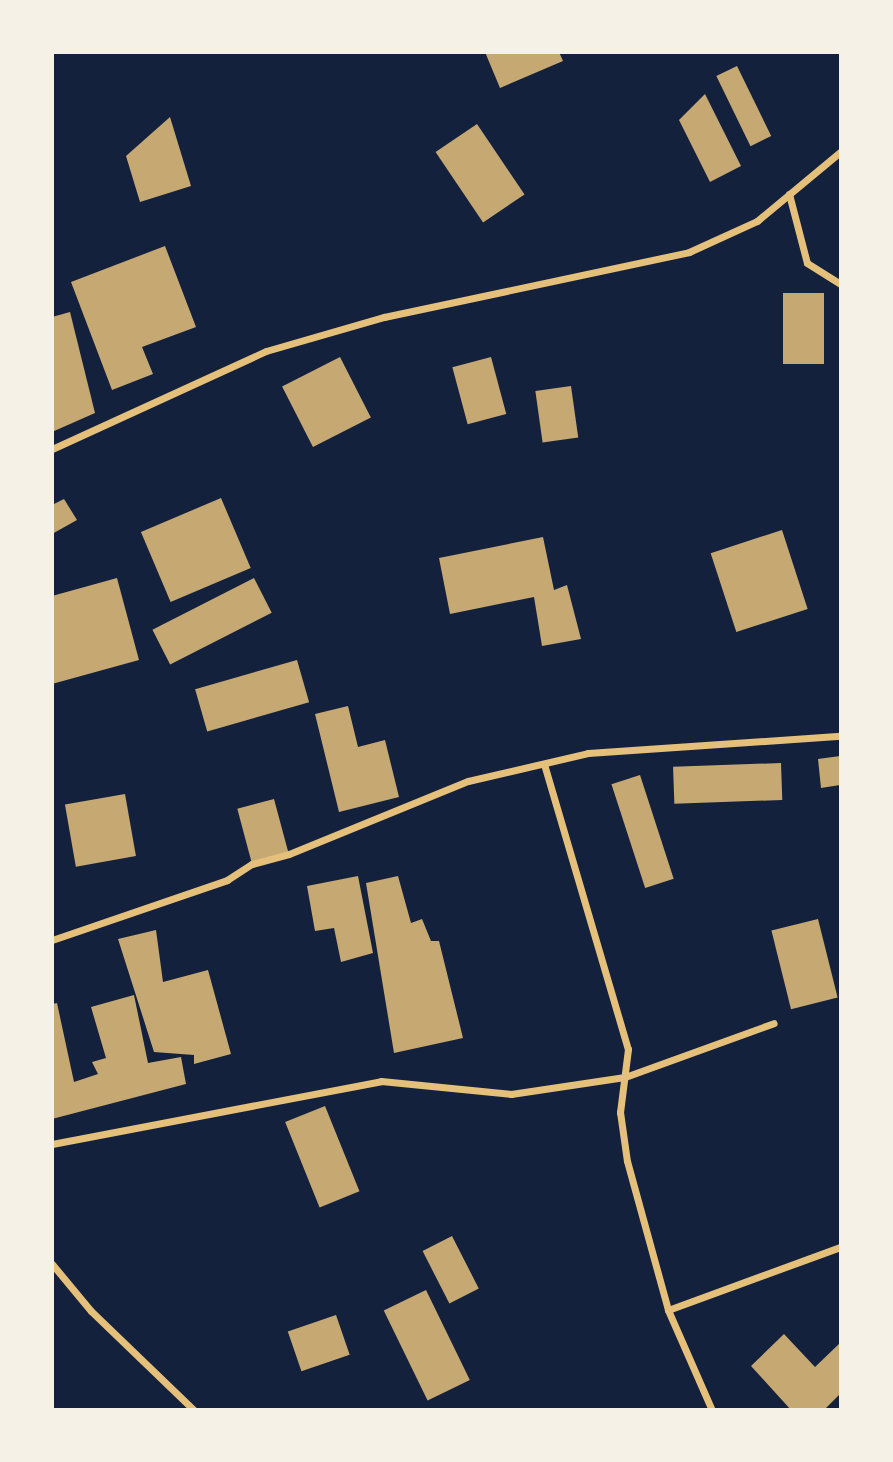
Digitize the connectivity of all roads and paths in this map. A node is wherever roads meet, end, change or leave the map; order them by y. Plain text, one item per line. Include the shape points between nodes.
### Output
1 (841, 152) edge
2 (789, 194) junction
3 (841, 284) edge
4 (52, 449) edge
5 (841, 736) edge
6 (544, 764) junction
7 (52, 940) edge
8 (774, 1023) dead end
9 (625, 1077) junction
10 (52, 1144) edge
11 (841, 1247) edge
12 (52, 1264) edge
13 (668, 1310) junction
14 (194, 1409) edge
15 (712, 1409) edge

1 - 2 street
2 - 3 street via 807,263
2 - 4 street via 757,221 689,252 384,317 266,351
5 - 6 street via 588,753
6 - 7 street via 468,781 289,854 252,864 227,880
6 - 9 street via 628,1049
8 - 9 street
9 - 10 street via 511,1094 381,1081
9 - 13 street via 620,1112 627,1161
11 - 13 street
12 - 14 street via 91,1311
13 - 15 street

